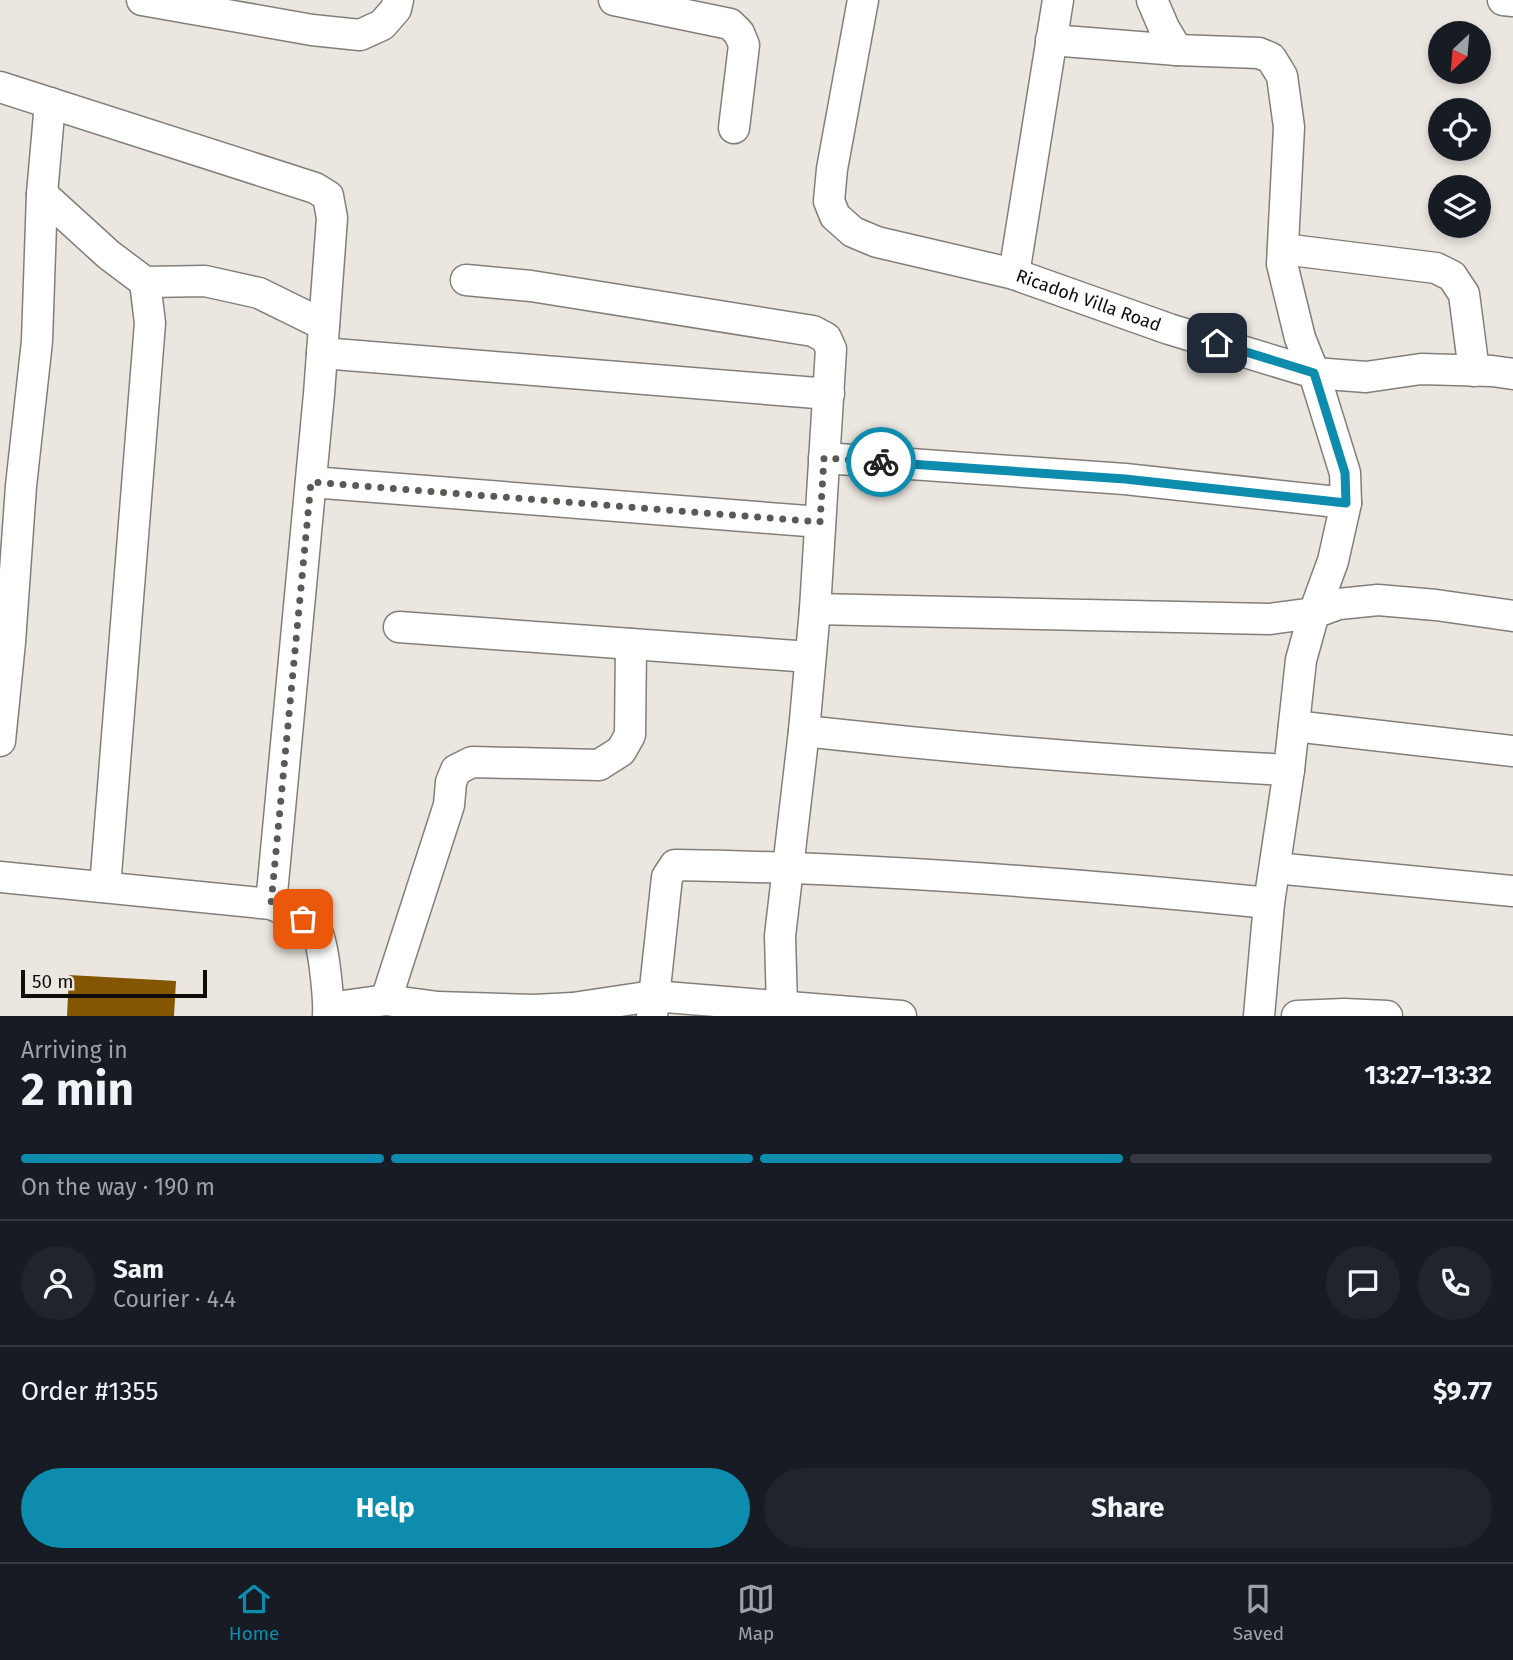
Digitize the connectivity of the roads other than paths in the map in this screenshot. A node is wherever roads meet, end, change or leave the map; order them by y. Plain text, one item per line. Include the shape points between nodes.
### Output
1 (142, 0) edge
2 (398, 0) edge
3 (614, 0) edge
4 (863, 0) edge
5 (1058, 0) edge
6 (1152, 0) edge
7 (1503, 0) edge
8 (1513, 1) edge
9 (1051, 40) junction
10 (1177, 50) junction
11 (0, 87) edge
12 (50, 103) junction
13 (734, 128) dead end
14 (42, 194) junction
15 (1283, 249) junction
16 (1014, 274) junction
17 (466, 280) dead end
18 (145, 282) junction
19 (323, 339) junction
20 (1474, 371) junction
21 (1314, 373) junction
22 (1513, 374) edge
23 (829, 394) junction
24 (824, 458) junction
25 (311, 482) junction
26 (1346, 503) junction
27 (820, 522) junction
28 (815, 610) junction
29 (1314, 613) junction
30 (1513, 615) edge
31 (399, 627) dead end
32 (631, 644) junction
33 (810, 657) junction
34 (1294, 726) junction
35 (804, 732) junction
36 (0, 741) edge
37 (1513, 751) edge
38 (1289, 770) junction
39 (790, 867) junction
40 (1275, 868) junction
41 (0, 877) edge
42 (105, 887) junction
43 (1513, 891) edge
44 (1269, 903) junction
45 (271, 904) junction
46 (386, 1000) junction
47 (653, 1006) edge
48 (328, 1012) edge
49 (783, 1012) edge
50 (901, 1016) edge
51 (1259, 1016) edge
52 (1297, 1016) edge
53 (1387, 1016) edge

1 - 2 street via 360,35 382,25
3 - 13 street via 730,24 740,33 744,45
4 - 16 street, Ricadoh Villa Road via 832,169 829,201 835,216 852,232 877,242
5 - 9 street
6 - 10 street
7 - 8 street
9 - 10 street
9 - 16 street
10 - 15 street via 1259,53 1271,58 1282,76 1289,127
11 - 12 street
12 - 14 street
12 - 19 street via 302,183 328,196 332,218
14 - 18 street
14 - 36 street via 37,341
15 - 20 street via 1436,268 1452,276 1464,294
15 - 21 street via 1282,264 1300,338
16 - 21 street, Ricadoh Villa Road via 1169,329
17 - 23 street via 531,286 813,331 825,338 831,349
18 - 19 street via 205,281 259,293
18 - 42 street via 150,323
19 - 23 street
19 - 25 street
20 - 21 street, Ricadoh Villa Road via 1421,369 1366,377
20 - 22 street, Ricadoh Villa Road
21 - 26 street via 1345,473
23 - 24 street
24 - 26 street via 1125,479
24 - 27 street
25 - 27 street
25 - 45 street
26 - 29 street via 1334,561
27 - 28 street
28 - 29 street via 1270,620
28 - 33 street
29 - 30 street via 1339,604 1378,600
29 - 34 street via 1301,660
31 - 32 street
32 - 33 street
32 - 46 street via 630,735 610,759 599,765 472,762 456,770
33 - 35 street
34 - 37 street
34 - 38 street
35 - 38 street
35 - 39 street
38 - 40 street
39 - 44 street via 1108,887
39 - 47 street via 675,865 669,869
39 - 49 street via 780,936
40 - 43 street
40 - 44 street
41 - 42 street
42 - 45 street
44 - 51 street
45 - 48 street via 316,929
46 - 47 street via 534,1010
46 - 48 street
47 - 49 street
49 - 50 street
52 - 53 street

